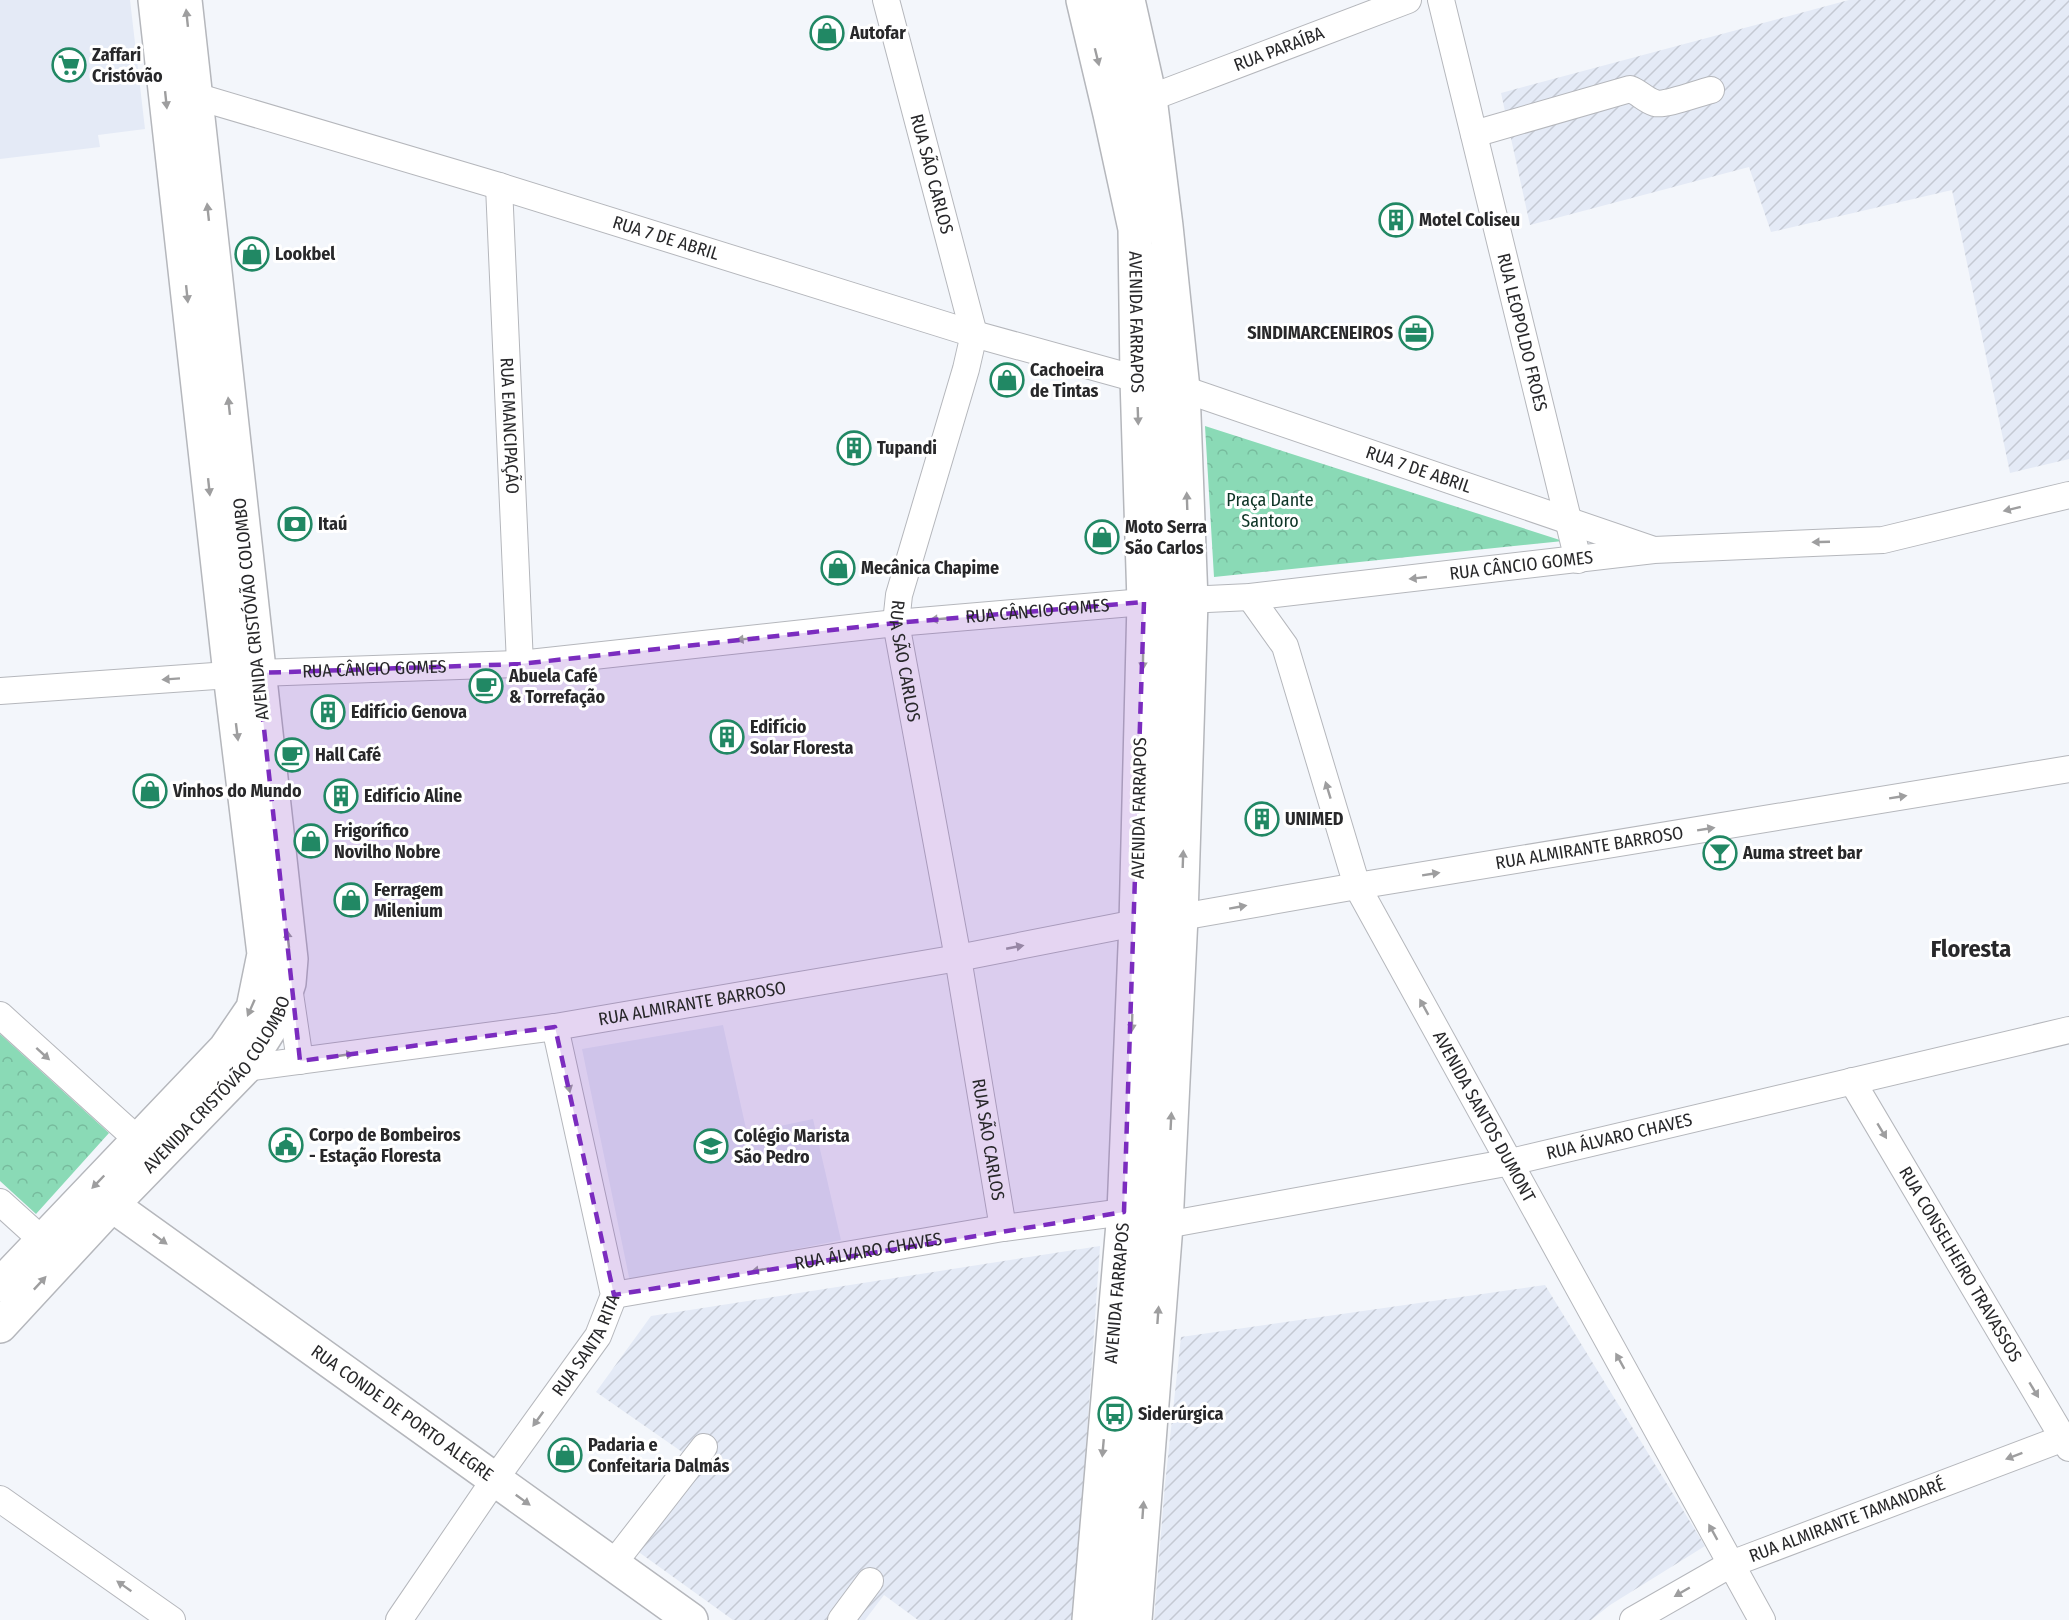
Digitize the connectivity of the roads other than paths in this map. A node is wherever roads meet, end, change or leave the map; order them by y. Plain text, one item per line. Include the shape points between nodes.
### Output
1 (155, 0) edge
2 (184, 0) edge
3 (886, 0) edge
4 (1083, 0) edge
5 (1106, 0) edge
6 (1128, 0) edge
7 (1408, 0) edge
8 (1441, 0) edge
9 (1711, 90) dead end
10 (195, 96) junction
11 (1150, 98) junction
12 (1474, 134) junction
13 (499, 186) junction
14 (974, 334) junction
15 (1137, 379) junction
16 (1183, 389) junction
17 (2069, 495) edge
18 (1568, 519) junction
19 (1654, 550) junction
20 (1578, 560) junction
21 (1250, 597) junction
22 (1168, 602) junction
23 (896, 623) junction
24 (520, 664) junction
25 (244, 673) junction
26 (0, 691) edge
27 (2069, 769) edge
28 (1357, 886) junction
29 (1181, 917) junction
30 (1136, 923) junction
31 (958, 958) junction
32 (289, 983) junction
33 (1156, 997) junction
34 (0, 1015) edge
35 (555, 1027) junction
36 (2069, 1030) edge
37 (300, 1061) junction
38 (245, 1068) junction
39 (1852, 1081) junction
40 (138, 1140) junction
41 (1511, 1162) junction
42 (0, 1202) edge
43 (112, 1205) junction
44 (1124, 1212) junction
45 (1166, 1225) junction
46 (1004, 1228) junction
47 (42, 1240) junction
48 (0, 1285) edge
49 (614, 1295) junction
50 (0, 1326) edge
51 (2067, 1441) edge
52 (704, 1447) dead end
53 (495, 1479) junction
54 (0, 1498) edge
55 (1118, 1532) junction
56 (613, 1564) junction
57 (1731, 1564) junction
58 (870, 1581) dead end
59 (1112, 1616) edge
60 (172, 1620) edge
61 (399, 1620) edge
62 (691, 1620) edge
63 (841, 1620) edge
64 (1633, 1620) edge
65 (1762, 1620) edge

1 -> 25 main road, AVENIDA CRISTÓVÃO COLOMBO
10 -> 2 main road, AVENIDA CRISTÓVÃO COLOMBO
3 - 14 street, RUA SÃO CARLOS
4 -> 15 main road, AVENIDA FARRAPOS via 1135,229
5 - 22 street via 1130,107 1149,229
6 - 11 main road, AVENIDA FARRAPOS
7 - 11 street, RUA PARAÍBA
8 - 12 street, RUA LEOPOLDO FROES
9 - 12 street via 1658,104 1629,89
10 - 13 street, RUA 7 DE ABRIL
25 -> 10 main road, AVENIDA CRISTÓVÃO COLOMBO
11 - 16 main road, AVENIDA FARRAPOS
12 - 18 street, RUA LEOPOLDO FROES
13 - 14 street, RUA 7 DE ABRIL
13 - 24 street, RUA EMANCIPAÇÃO
14 - 15 street, RUA 7 DE ABRIL
14 - 23 street, RUA SÃO CARLOS via 899,595
15 -> 22 main road, AVENIDA FARRAPOS
16 - 18 street, RUA 7 DE ABRIL
22 -> 16 main road, AVENIDA FARRAPOS
17 -> 19 street, RUA CÂNCIO GOMES via 1882,540
18 - 19 street, RUA 7 DE ABRIL
18 - 20 street, RUA LEOPOLDO FROES
19 - 20 street, RUA CÂNCIO GOMES
20 -> 21 street, RUA CÂNCIO GOMES
21 - 22 street, RUA CÂNCIO GOMES
28 -> 21 street, AVENIDA SANTOS DUMONT via 1285,646
22 -> 23 street, RUA CÂNCIO GOMES
29 -> 22 main road, AVENIDA FARRAPOS
22 -> 30 main road, AVENIDA FARRAPOS
22 - 33 street
23 -> 24 street, RUA CÂNCIO GOMES
23 - 31 street, RUA SÃO CARLOS
24 - 25 street, RUA CÂNCIO GOMES
25 -> 26 street, RUA CÂNCIO GOMES
32 -> 25 main road, AVENIDA CRISTÓVÃO COLOMBO via 291,959
25 -> 40 main road, AVENIDA CRISTÓVÃO COLOMBO via 264,954 253,1008 225,1049
28 -> 27 street, RUA ALMIRANTE BARROSO
29 -> 28 street, RUA ALMIRANTE BARROSO
41 -> 28 street, AVENIDA SANTOS DUMONT
29 - 33 street
45 -> 29 main road, AVENIDA FARRAPOS
31 -> 30 street, RUA ALMIRANTE BARROSO
30 - 33 street
30 -> 44 main road, AVENIDA FARRAPOS
31 - 35 street, RUA ALMIRANTE BARROSO
31 - 46 street, RUA SÃO CARLOS
32 - 37 street
32 - 38 main road, AVENIDA CRISTÓVÃO COLOMBO via 278,1016
33 - 55 street
34 -> 40 street
37 -> 35 street, RUA ALMIRANTE BARROSO
35 -> 49 street, RUA SANTA RITA
36 - 39 street, RUA ÁLVARO CHAVES
37 - 38 street, RUA ALMIRANTE BARROSO
38 - 43 main road, AVENIDA CRISTÓVÃO COLOMBO
39 - 41 street, RUA ÁLVARO CHAVES
39 -> 51 street, RUA CONSELHEIRO TRAVASSOS
40 -> 47 main road, AVENIDA CRISTÓVÃO COLOMBO
41 - 45 street, RUA ÁLVARO CHAVES
57 -> 41 street, AVENIDA SANTOS DUMONT
42 - 47 street
50 -> 43 main road, AVENIDA CRISTÓVÃO COLOMBO
43 -> 53 main road, RUA CONDE DE PORTO ALEGRE
44 - 46 street, RUA ÁLVARO CHAVES
44 -> 59 main road, AVENIDA FARRAPOS
59 -> 45 main road, AVENIDA FARRAPOS
46 -> 49 street, RUA ÁLVARO CHAVES
47 - 48 main road, AVENIDA CRISTÓVÃO COLOMBO
49 -> 53 street, RUA SANTA RITA via 598,1336
51 -> 57 street, RUA ALMIRANTE TAMANDARÉ
52 - 56 street
53 -> 56 main road, RUA CONDE DE PORTO ALEGRE
53 - 61 street, RUA SANTA RITA
60 -> 54 street
55 - 59 street
55 - 59 street
56 - 62 main road, RUA CONDE DE PORTO ALEGRE
57 -> 64 street, RUA ALMIRANTE TAMANDARÉ
57 - 65 street, AVENIDA SANTOS DUMONT
58 - 63 street

